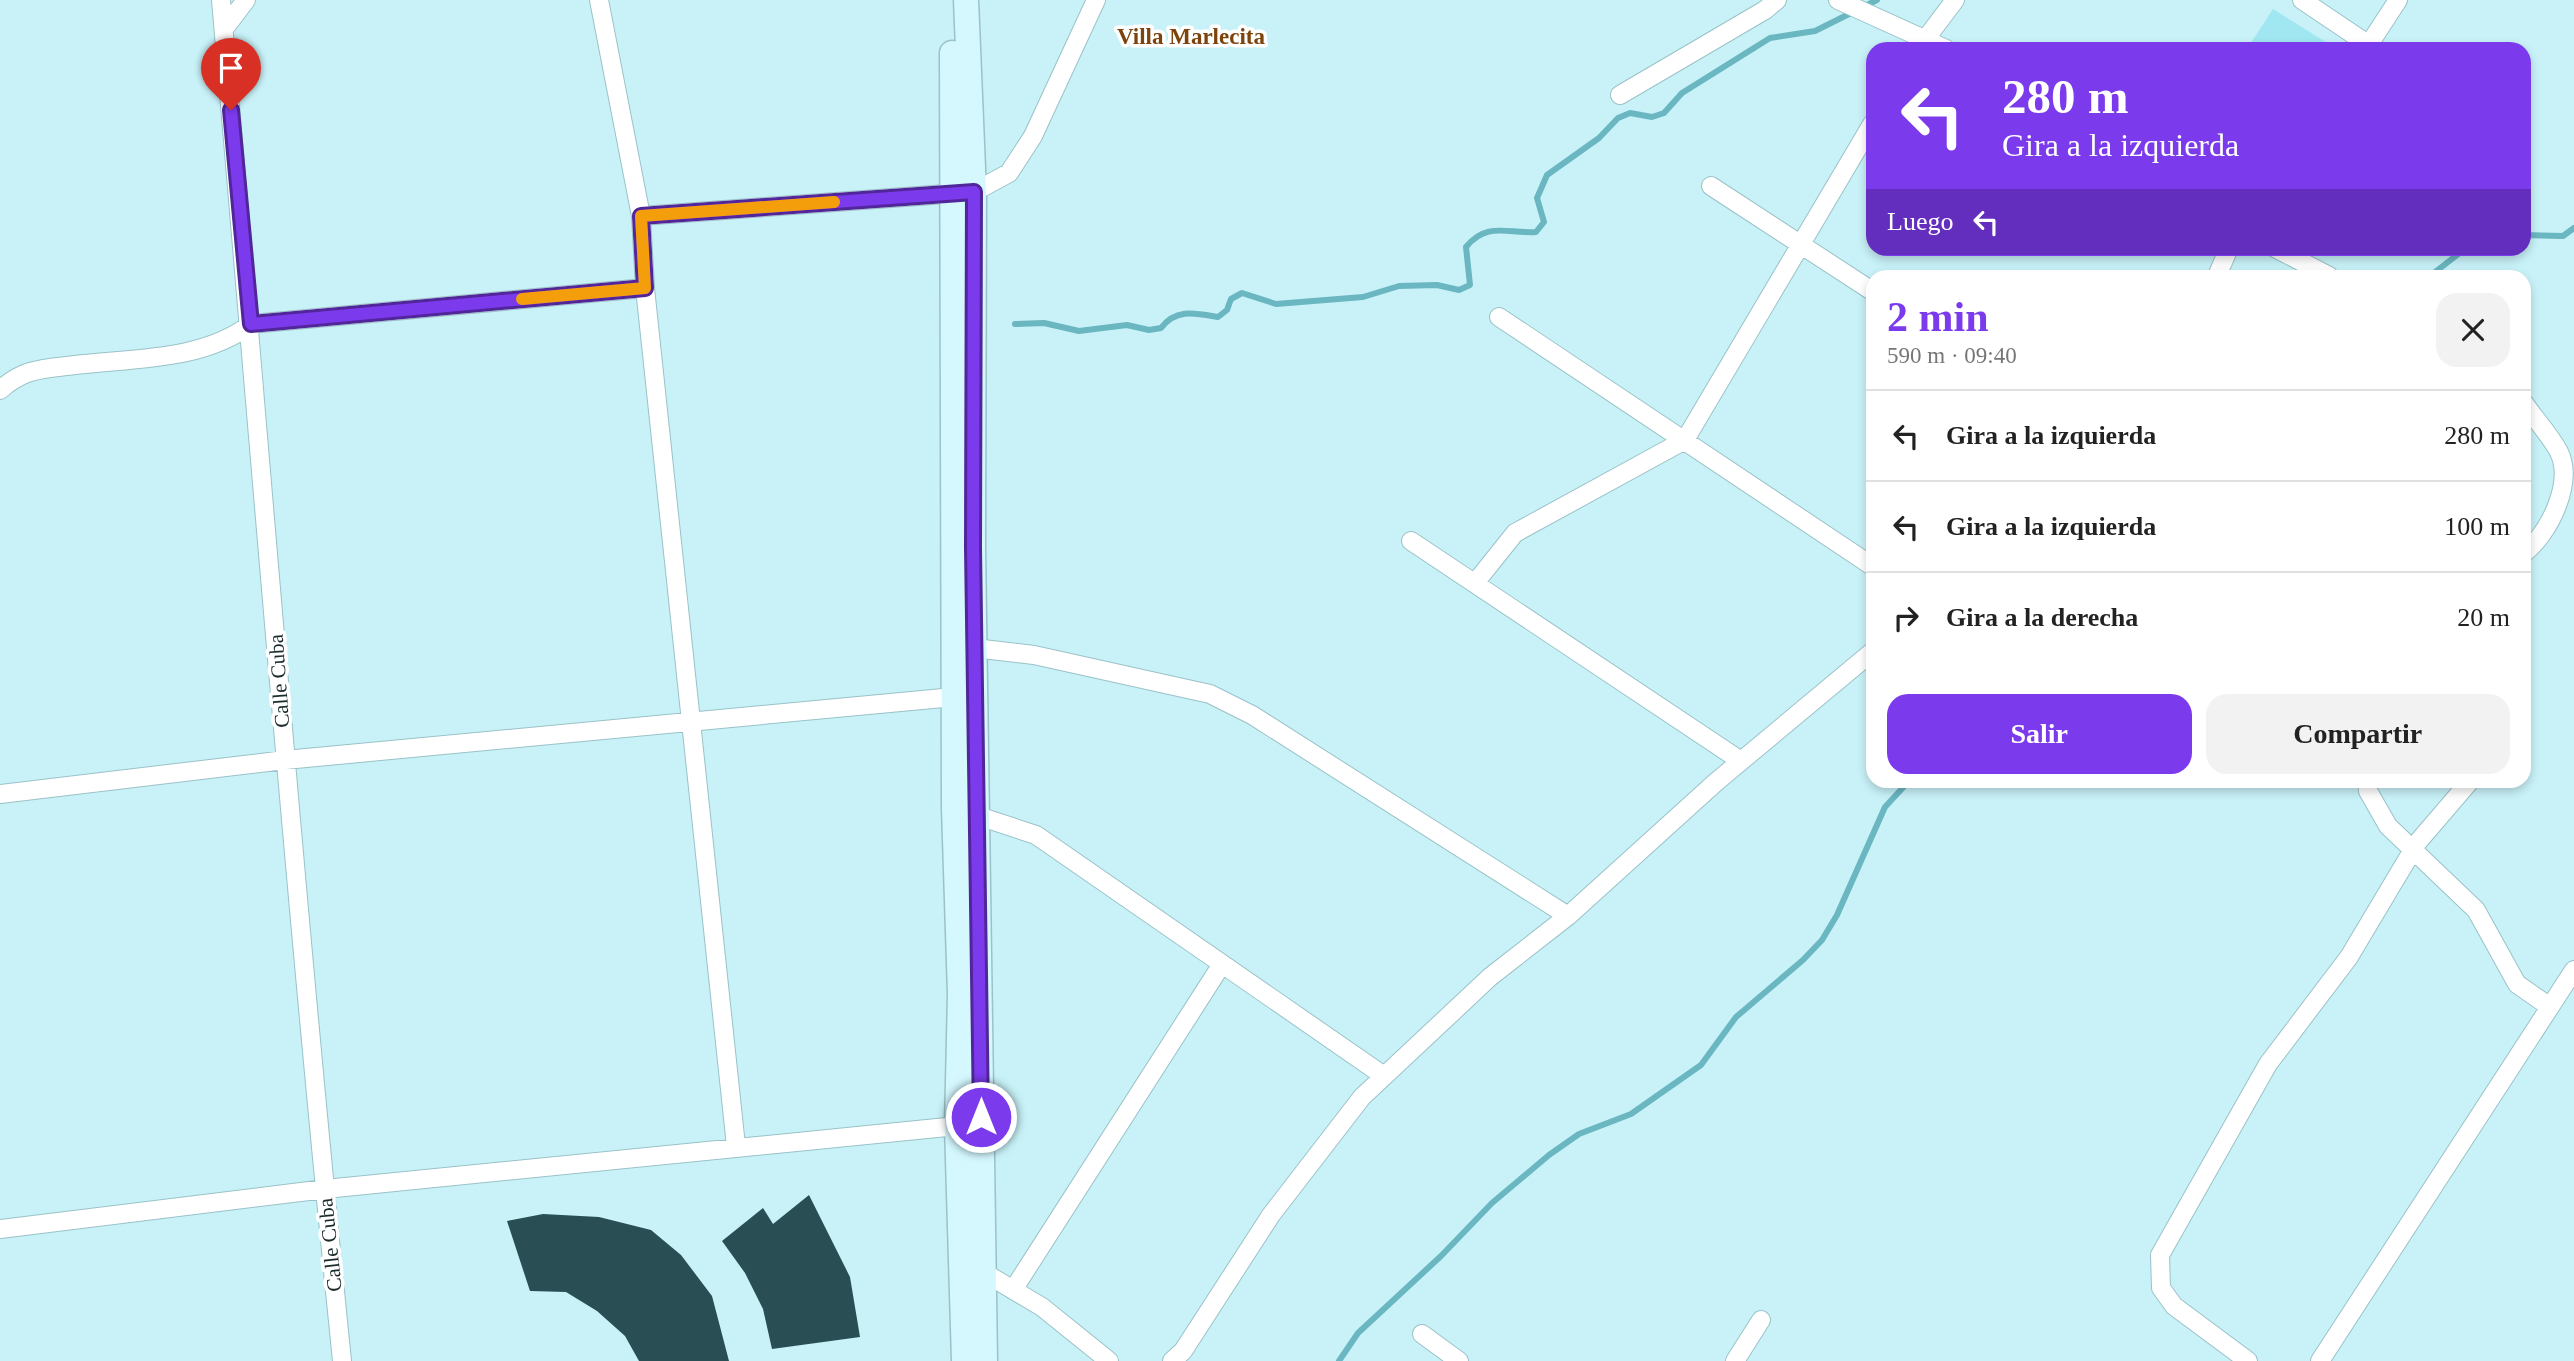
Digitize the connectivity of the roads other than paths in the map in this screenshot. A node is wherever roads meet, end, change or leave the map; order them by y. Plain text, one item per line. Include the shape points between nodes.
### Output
1 (221, 0) edge
2 (246, 0) edge
3 (600, 0) edge
4 (950, 0) edge
5 (966, 0) edge
6 (1097, 0) edge
7 (1777, 0) edge
8 (1839, 0) edge
9 (1955, 0) edge
10 (2302, 0) edge
11 (2398, 0) edge
12 (224, 29) junction
13 (1915, 42) edge
14 (1922, 42) edge
15 (2360, 42) edge
16 (2370, 42) edge
17 (1620, 94) dead end
18 (1866, 134) edge
19 (1711, 186) dead end
20 (963, 193) junction
21 (641, 216) junction
22 (1801, 244) junction
23 (2290, 256) edge
24 (2317, 270) edge
25 (1866, 287) edge
26 (645, 288) junction
27 (1500, 317) dead end
28 (251, 324) junction
29 (0, 390) edge
30 (2531, 413) edge
31 (1685, 440) junction
32 (1411, 541) dead end
33 (2531, 548) edge
34 (1866, 562) edge
35 (1475, 583) junction
36 (974, 648) junction
37 (1866, 657) edge
38 (954, 697) junction
39 (691, 720) junction
40 (285, 760) junction
41 (1741, 761) junction
42 (2368, 788) edge
43 (2464, 788) edge
44 (0, 794) edge
45 (965, 812) junction
46 (2413, 850) junction
47 (1568, 916) junction
48 (1223, 964) junction
49 (2574, 970) edge
50 (2550, 1007) junction
51 (1384, 1076) junction
52 (957, 1126) junction
53 (736, 1146) junction
54 (325, 1189) junction
55 (0, 1229) edge
56 (982, 1272) junction
57 (1013, 1290) junction
58 (1761, 1320) dead end
59 (1422, 1334) dead end
60 (342, 1361) edge
61 (964, 1361) edge
62 (985, 1361) edge
63 (1110, 1361) edge
64 (1172, 1361) edge
65 (1459, 1361) edge
66 (1735, 1361) edge
67 (2248, 1361) edge
68 (2320, 1361) edge

1 - 12 street, Calle Cuba
2 - 12 street
3 - 21 street
4 - 20 street
5 - 20 street
6 - 20 street via 1033,136 1009,173
7 - 17 street
8 - 13 street
9 - 14 street
10 - 15 street
11 - 16 street
12 - 28 street, Calle Cuba
18 - 22 street
19 - 22 street
20 - 21 street
20 - 36 street
20 - 38 street
21 - 26 street
22 - 25 street
22 - 31 street
23 - 24 street
26 - 28 street
26 - 39 street
27 - 31 street
28 - 29 street via 232,338 201,350 24,372
28 - 40 street, Calle Cuba
30 - 33 street via 2560,453 2565,479 2555,511
31 - 34 street
31 - 35 street via 1515,533
32 - 35 street
35 - 41 street
36 - 45 street
36 - 47 street via 1034,655 1210,694 1252,715
37 - 41 street
38 - 39 street
38 - 45 street
39 - 40 street
39 - 53 street
40 - 44 street
40 - 54 street, Calle Cuba
41 - 47 street
42 - 46 street via 2388,826
43 - 46 street
45 - 48 street via 1036,835
45 - 52 street
45 - 56 street
46 - 50 street via 2476,910 2517,984
46 - 67 street via 2349,957 2268,1064 2160,1255 2161,1288 2174,1306
47 - 51 street via 1490,977
48 - 51 street
48 - 57 street
49 - 50 street
50 - 68 street
51 - 64 street via 1271,1214 1183,1351
52 - 53 street
52 - 61 street
53 - 54 street
54 - 55 street
54 - 60 street, Calle Cuba
56 - 57 street
56 - 62 street
57 - 63 street
58 - 66 street
59 - 65 street

